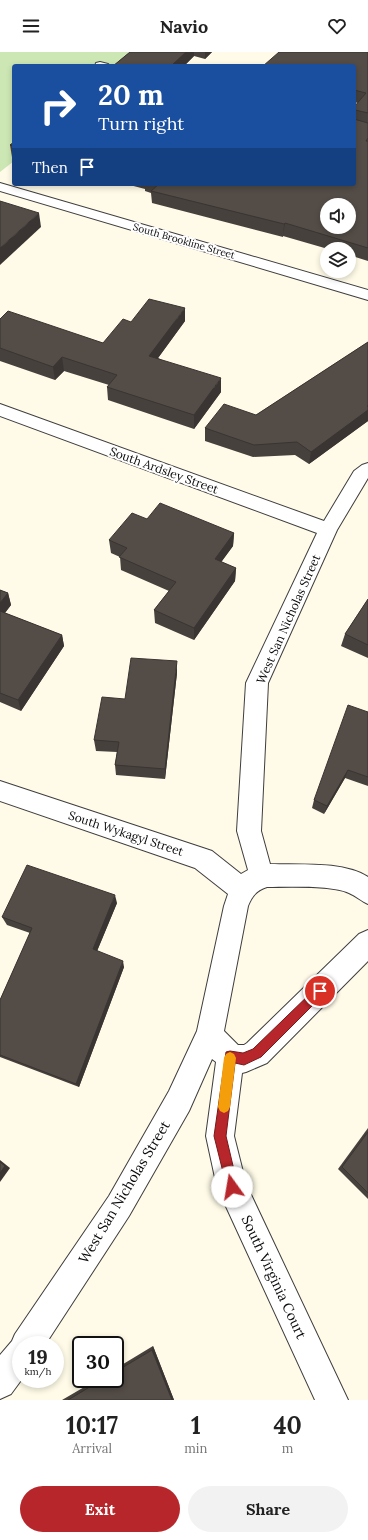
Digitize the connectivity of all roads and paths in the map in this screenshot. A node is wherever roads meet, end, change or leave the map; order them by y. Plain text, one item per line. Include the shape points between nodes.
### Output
1 (0, 187) edge
2 (368, 295) edge
3 (0, 410) edge
4 (368, 469) edge
5 (328, 530) junction
6 (0, 791) edge
7 (252, 883) junction
8 (368, 892) edge
9 (368, 943) edge
10 (210, 1034) junction
11 (230, 1056) junction
12 (32, 1336) edge
13 (12, 1366) edge
14 (0, 1383) edge
15 (332, 1400) edge

1 - 2 street, South Brookline Street
3 - 5 street, South Ardsley Street
4 - 5 street, West San Nicholas Street via 360,475
5 - 7 street, West San Nicholas Street via 257,683 250,831
6 - 7 street, South Wykagyl Street via 203,859
7 - 8 street via 265,875 326,877 354,882
7 - 10 street, West San Nicholas Street via 236,906
9 - 11 street via 257,1053 244,1059
10 - 11 street via 217,1046
10 - 12 street, West San Nicholas Street via 179,1101 119,1206
11 - 15 street, South Virginia Court via 220,1136 232,1187
13 - 14 street

